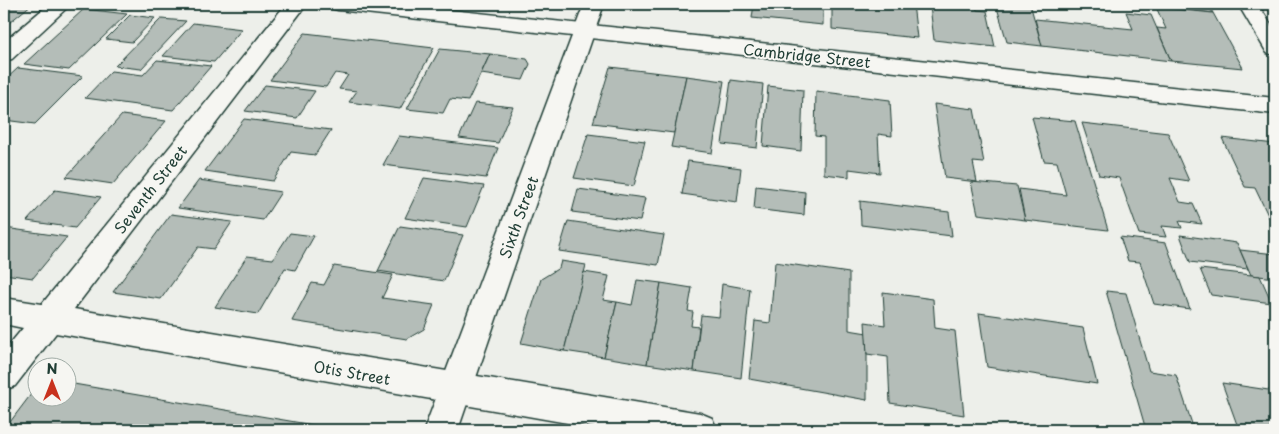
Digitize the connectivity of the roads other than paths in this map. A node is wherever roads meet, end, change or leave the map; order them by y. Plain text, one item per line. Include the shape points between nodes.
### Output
1 (61, 4) edge
2 (297, 4) edge
3 (338, 4) edge
4 (594, 4) edge
5 (1248, 4) edge
6 (584, 30) junction
7 (1275, 48) edge
8 (4, 54) edge
9 (1275, 106) edge
10 (4, 311) edge
11 (48, 319) junction
12 (4, 375) edge
13 (455, 390) junction
14 (441, 430) edge
15 (700, 430) edge

1 - 8 street
2 - 11 street, Seventh Street
3 - 6 street, Cambridge Street
4 - 6 street, Sixth Street
5 - 7 street
6 - 9 street, Cambridge Street
6 - 13 street, Sixth Street
10 - 11 street, Otis Street
11 - 12 street, Seventh Street
11 - 13 street, Otis Street
13 - 14 street, Sixth Street
13 - 15 street, Otis Street

